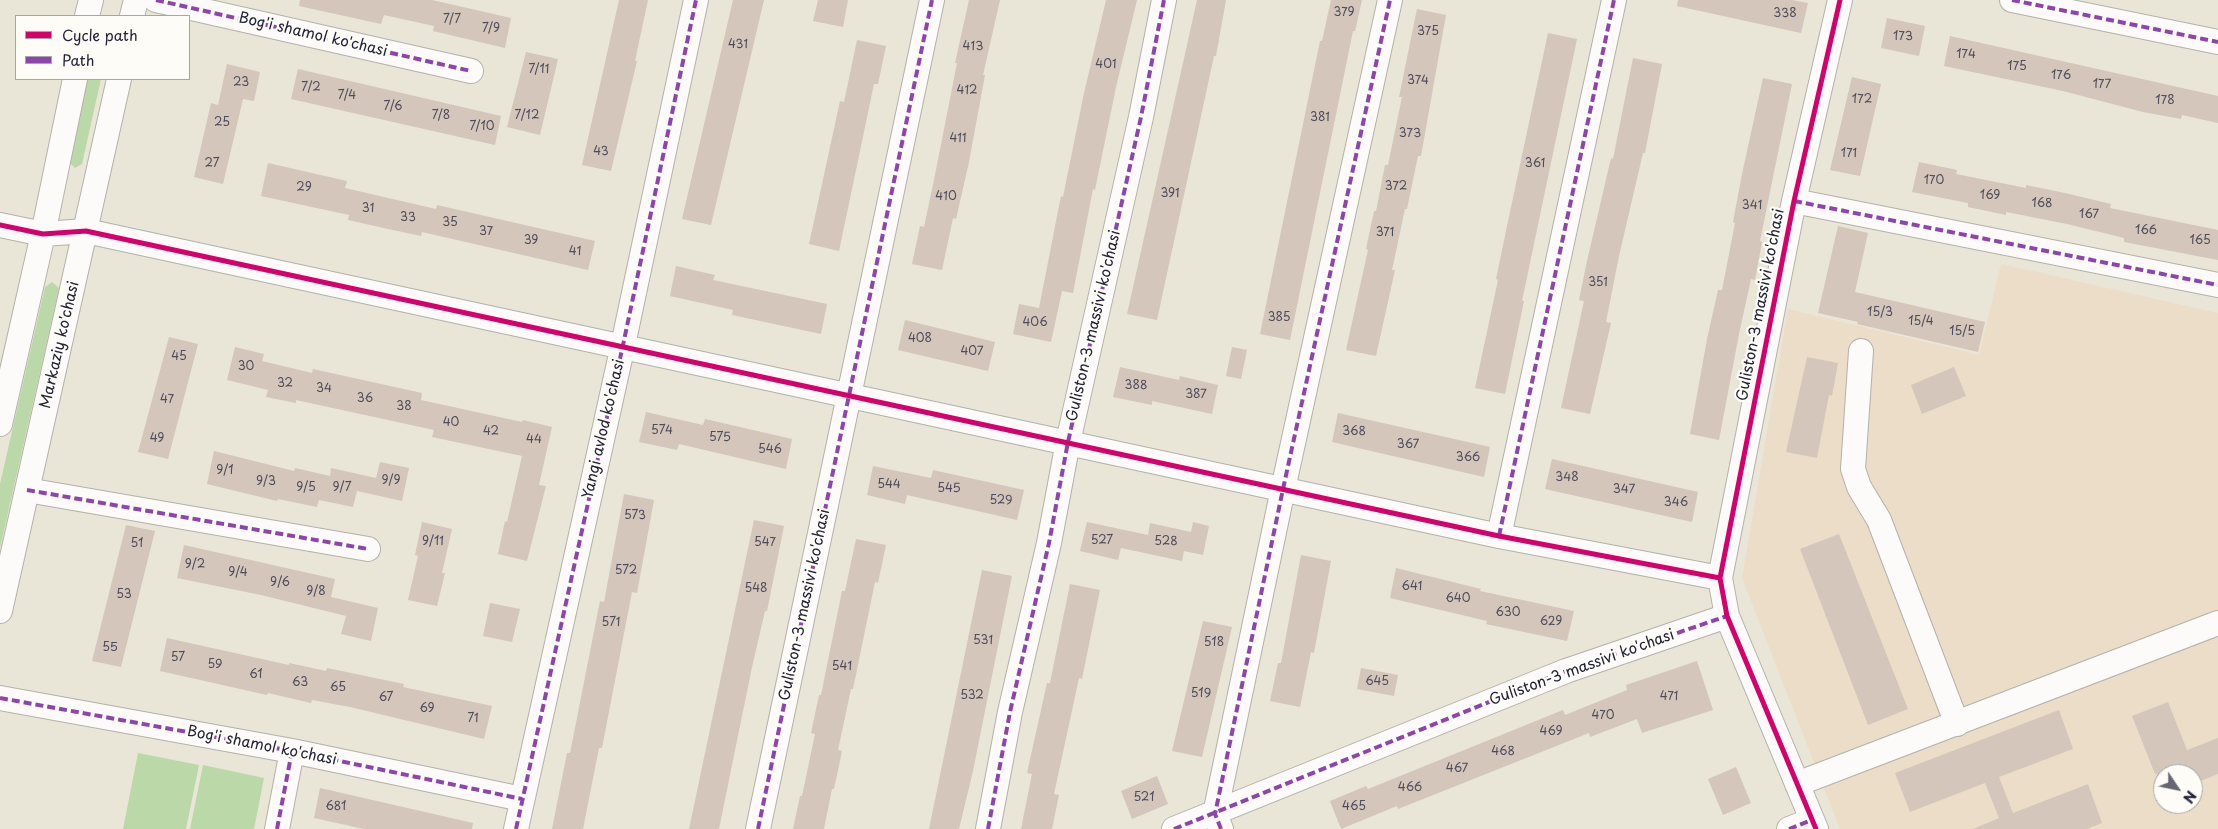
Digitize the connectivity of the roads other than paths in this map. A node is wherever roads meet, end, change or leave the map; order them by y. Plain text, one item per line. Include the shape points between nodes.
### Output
1 (91, 0) edge
2 (136, 0) edge
3 (156, 0) edge
4 (696, 0) edge
5 (932, 0) edge
6 (1164, 0) edge
7 (1390, 0) edge
8 (1614, 0) edge
9 (1840, 0) edge
10 (2012, 0) edge
11 (87, 15) edge
12 (132, 15) edge
13 (2218, 42) edge
14 (471, 71) dead end
15 (75, 80) edge
16 (119, 80) edge
17 (1794, 201) junction
18 (0, 224) edge
19 (86, 230) junction
20 (43, 234) junction
21 (2218, 285) edge
22 (623, 345) junction
23 (1861, 351) dead end
24 (849, 394) junction
25 (0, 424) edge
26 (1068, 442) junction
27 (1283, 489) junction
28 (27, 490) junction
29 (1499, 536) junction
30 (368, 549) dead end
31 (1720, 578) junction
32 (0, 611) edge
33 (1727, 616) junction
34 (2218, 624) edge
35 (0, 698) edge
36 (1957, 724) junction
37 (292, 751) junction
38 (1797, 784) junction
39 (522, 799) junction
40 (1218, 821) edge
41 (1814, 824) edge
42 (277, 829) edge
43 (516, 829) edge
44 (758, 829) edge
45 (988, 829) edge
46 (1174, 829) edge
47 (1789, 829) edge

1 - 11 street
2 - 12 street
3 - 14 street, Bog'i shamol ko'chasi
4 - 22 street, Yangi avlod ko'chasi
5 - 24 street, Guliston-3 massivi ko'chasi
6 - 26 street, Guliston-3 massivi ko'chasi
7 - 27 street
8 - 29 street
9 - 17 street, Guliston-3 massivi ko'chasi
10 - 13 street
15 - 20 street
16 - 19 street, Markaziy ko'chasi
17 - 21 street, Guliston-3 massivi ko'chasi
17 - 31 street, Guliston-3 massivi ko'chasi
18 - 20 street
19 - 20 street
19 - 22 street
19 - 28 street, Markaziy ko'chasi
20 - 25 street
22 - 24 street
22 - 39 street, Yangi avlod ko'chasi
23 - 36 street via 1853,469 1859,487 1879,520
24 - 26 street
24 - 44 street, Guliston-3 massivi ko'chasi
26 - 27 street
26 - 45 street, Guliston-3 massivi ko'chasi
27 - 29 street
27 - 40 street
28 - 30 street
28 - 32 street, Markaziy ko'chasi
29 - 31 street
31 - 33 street, Guliston-3 massivi ko'chasi
33 - 38 street
33 - 40 street, Guliston-3 massivi ko'chasi via 1566,671
34 - 36 street
35 - 37 street, Bog'i shamol ko'chasi
36 - 38 street
37 - 39 street, Bog'i shamol ko'chasi
37 - 42 street
38 - 41 street
39 - 43 street, Yangi avlod ko'chasi
40 - 46 street, Guliston-3 massivi ko'chasi
41 - 47 street

